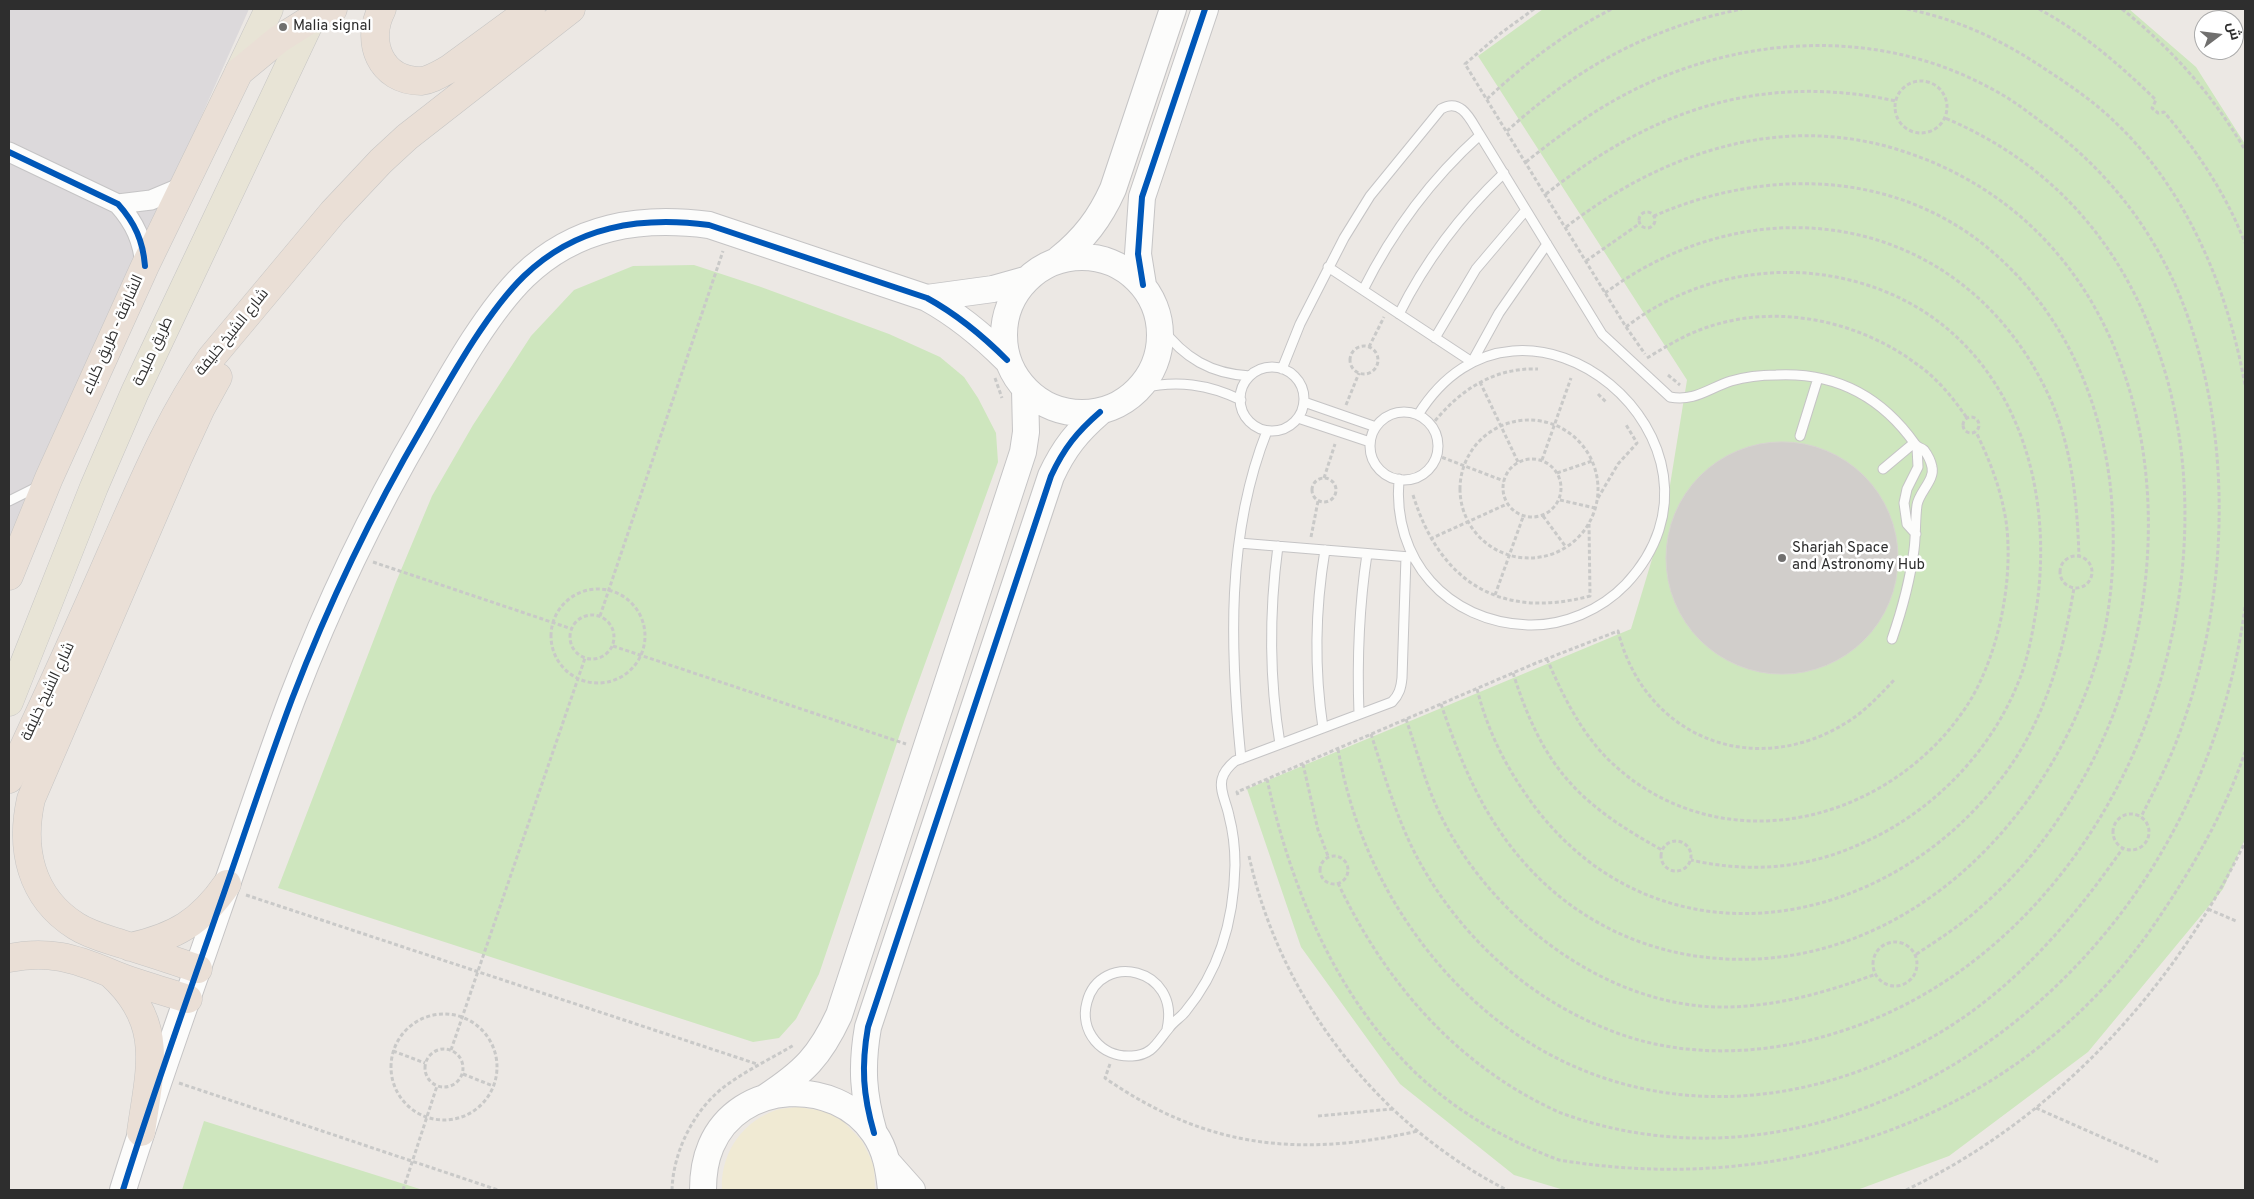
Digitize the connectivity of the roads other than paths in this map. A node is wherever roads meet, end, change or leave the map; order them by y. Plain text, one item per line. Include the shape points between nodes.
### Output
1 (269, 9) edge
2 (382, 9) edge
3 (531, 9) edge
4 (571, 9) edge
5 (1173, 9) edge
6 (1205, 9) edge
7 (320, 12) edge
8 (239, 72) junction
9 (1480, 136) junction
10 (9, 152) edge
11 (1504, 173) junction
12 (182, 187) junction
13 (118, 204) junction
14 (1526, 210) junction
15 (1547, 244) junction
16 (1059, 259) junction
17 (145, 266) junction
18 (1328, 268) junction
19 (1025, 280) junction
20 (1143, 285) junction
21 (268, 290) junction
22 (1362, 290) junction
23 (927, 298) junction
24 (1399, 314) junction
25 (1160, 327) junction
26 (1435, 338) junction
27 (1472, 362) junction
28 (1000, 367) junction
29 (1282, 369) junction
30 (1250, 376) junction
31 (1818, 378) junction
32 (1142, 388) junction
33 (1025, 390) junction
34 (1241, 400) junction
35 (1304, 402) junction
36 (1100, 412) junction
37 (1418, 415) junction
38 (1298, 418) junction
39 (1376, 427) junction
40 (1267, 431) junction
41 (1800, 436) dead end
42 (1370, 442) junction
43 (1915, 445) junction
44 (1882, 469) dead end
45 (50, 478) junction
46 (1404, 479) junction
47 (9, 501) edge
48 (1916, 534) junction
49 (1239, 543) junction
50 (1278, 546) junction
51 (1325, 550) junction
52 (1367, 554) junction
53 (1409, 557) junction
54 (9, 576) edge
55 (1892, 639) dead end
56 (9, 702) edge
57 (1359, 714) junction
58 (1322, 728) junction
59 (1280, 744) junction
60 (1241, 759) junction
61 (9, 779) edge
62 (235, 889) junction
63 (130, 947) junction
64 (9, 958) edge
65 (168, 959) junction
66 (198, 969) junction
67 (110, 973) junction
68 (159, 989) junction
69 (188, 999) junction
70 (1167, 1029) junction
71 (766, 1096) junction
72 (141, 1132) junction
73 (874, 1133) junction
74 (888, 1163) junction
75 (123, 1190) edge
76 (702, 1190) edge
77 (891, 1190) edge
78 (912, 1190) edge

1 - 8 main road
2 - 3 highway via 375,22 374,37 380,58 394,74 422,81 449,69
4 - 21 highway, شارع الشيخ خليفة via 407,137 333,212
5 - 16 street via 1104,210 1086,234
6 - 20 street via 1142,197 1138,254
7 - 8 highway
7 - 56 main road, طريق مليحة via 132,401 94,487
8 - 12 highway, الشارقة - طريق كلباء
9 - 11 lane
9 - 18 lane via 1464,110 1458,106 1441,108 1370,196
9 - 22 lane via 1440,174 1410,210 1389,240
10 - 13 street
11 - 14 lane
11 - 24 lane via 1444,238
12 - 13 street via 151,200
12 - 17 highway, الشارقة - طريق كلباء
13 - 17 street via 141,239
14 - 15 lane
14 - 26 lane via 1476,269
15 - 27 lane via 1504,305
15 - 31 lane via 1608,342 1670,397 1685,399 1730,381 1750,377 1778,374
16 - 19 street
16 - 20 street via 1082,256 1104,259 1126,269
17 - 45 highway, الشارقة - طريق كلباء
18 - 22 lane
18 - 29 lane
19 - 23 street via 985,291
19 - 28 street via 1010,304 1003,331
20 - 25 street via 1154,305
21 - 61 highway, شارع الشيخ خليفة via 210,358 164,435
21 - 63 highway via 257,316 214,384 189,432 31,799 26,821 30,866 49,902 77,926
22 - 24 lane
23 - 28 street via 957,315 983,336
23 - 62 street via 709,225 676,220 609,228 550,255 525,276 503,300 438,400 384,496 349,568 293,697
24 - 26 lane
25 - 30 lane via 1193,360 1222,373
25 - 32 street via 1159,350
26 - 27 lane
27 - 37 lane via 1441,384
27 - 53 lane via 1516,351 1559,356 1576,362 1619,390 1641,416 1661,463 1664,497 1658,531 1634,576 1609,599 1580,616 1547,624 1513,624 1466,609 1441,592
28 - 33 street via 1015,376
29 - 30 lane via 1265,368
29 - 35 lane via 1301,386
30 - 34 lane via 1241,392
31 - 41 lane
31 - 43 lane via 1851,388 1879,404
32 - 34 lane via 1187,384 1218,390
32 - 36 street via 1121,404
33 - 36 street via 1060,411
33 - 71 street via 1023,452 839,1015 827,1040 810,1063 790,1082
34 - 40 lane via 1251,423
35 - 38 lane
35 - 39 lane
36 - 73 street via 1078,431 1061,453 1050,476 868,1027 863,1081
37 - 39 lane via 1395,413
37 - 46 lane via 1431,426 1437,442 1436,455 1424,473
38 - 40 lane via 1281,430
38 - 42 lane
39 - 42 lane
40 - 49 lane via 1249,485
42 - 46 lane via 1377,467 1383,473
43 - 44 lane
43 - 48 lane via 1918,467 1904,503 1907,524
43 - 48 lane via 1924,451 1933,469 1932,478 1918,503
45 - 47 lane
45 - 54 highway, الشارقة - طريق كلباء
46 - 53 lane via 1400,520
48 - 55 lane via 1907,591
49 - 50 lane
49 - 60 lane via 1234,681
50 - 51 lane
50 - 59 lane via 1270,645
51 - 52 lane
51 - 58 lane via 1315,639
52 - 53 lane
52 - 57 lane via 1359,634
53 - 57 lane via 1401,689 1392,702
57 - 58 lane
58 - 59 lane
59 - 60 lane
60 - 70 lane via 1228,767 1221,786 1234,839 1235,863 1226,936 1201,989 1184,1013
62 - 63 highway via 176,932
62 - 66 street
63 - 65 highway
64 - 67 highway via 48,954 70,958
65 - 66 highway
65 - 68 highway
66 - 69 street
67 - 68 highway
67 - 72 highway via 126,988 147,1024 150,1066
68 - 69 highway
69 - 72 street
70 - 70 lane via 1155,1047 1145,1053 1124,1057 1103,1049 1089,1032 1085,1010 1092,989 1109,975 1131,972 1152,979 1166,996 1170,1018
71 - 73 street via 814,1093 838,1101 858,1115
71 - 76 street via 725,1124 712,1144 704,1168
72 - 75 street
73 - 74 street
74 - 77 street
74 - 78 street

